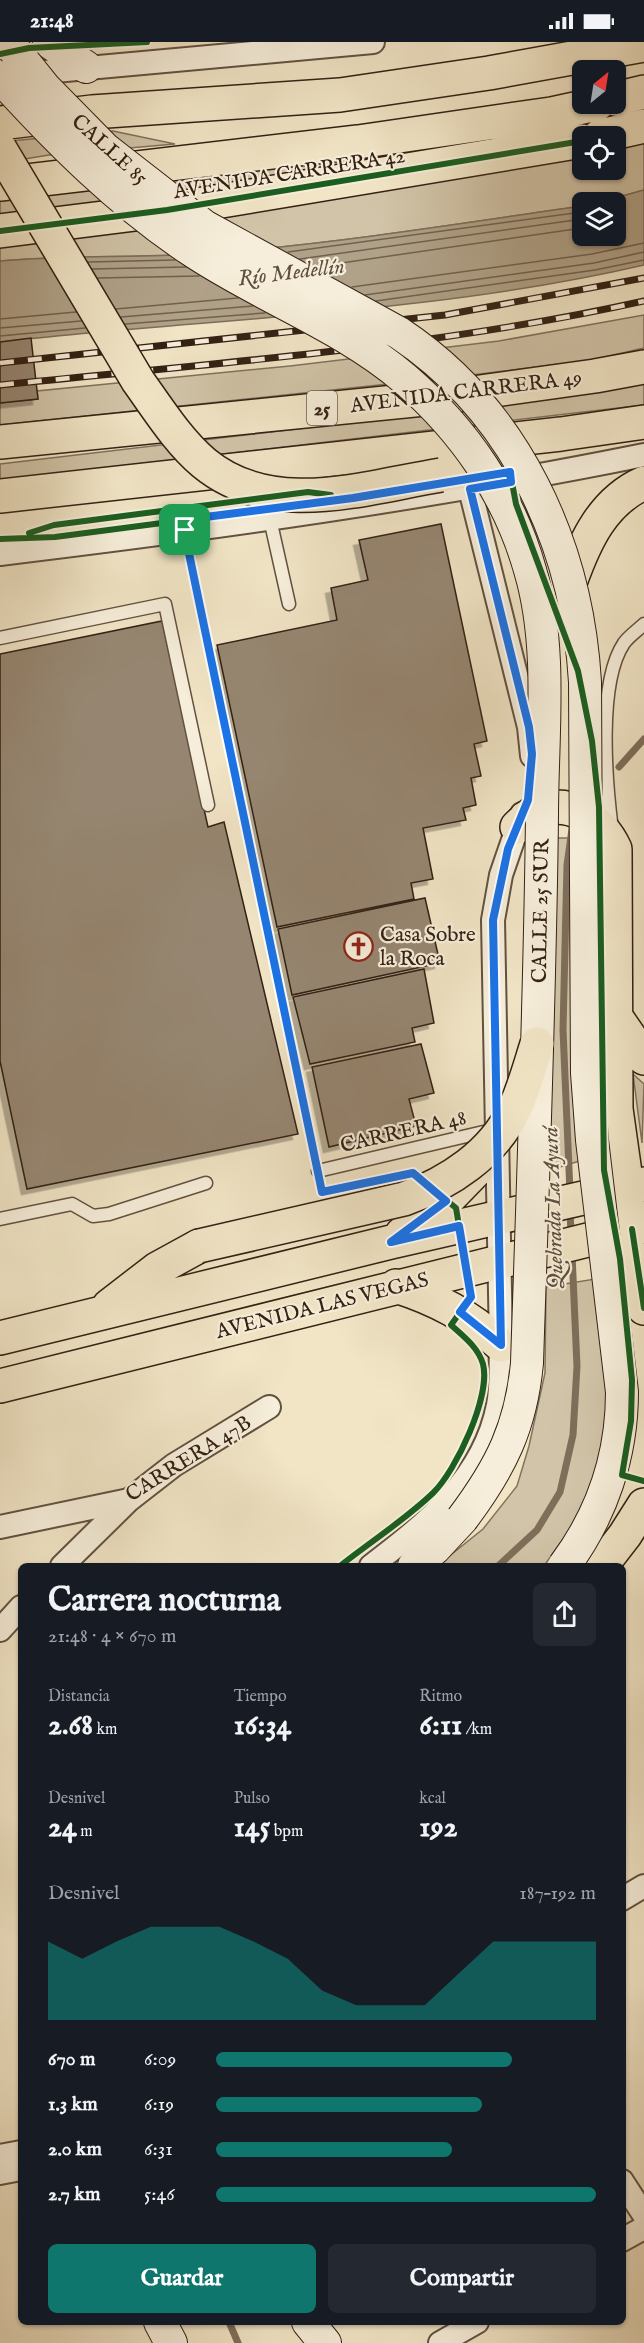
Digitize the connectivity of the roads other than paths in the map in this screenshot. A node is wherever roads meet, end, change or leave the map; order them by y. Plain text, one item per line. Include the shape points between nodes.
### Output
1 (8, 42) edge
2 (49, 42) edge
3 (373, 42) edge
4 (644, 45) edge
5 (86, 68) junction
6 (0, 77) edge
7 (644, 92) edge
8 (626, 96) edge
9 (572, 109) edge
10 (0, 123) edge
11 (644, 126) edge
12 (626, 130) edge
13 (572, 143) edge
14 (0, 149) edge
15 (0, 184) edge
16 (0, 231) edge
17 (243, 280) joint
18 (644, 367) edge
19 (644, 423) edge
20 (644, 437) edge
21 (0, 442) edge
22 (644, 455) edge
23 (644, 483) edge
24 (470, 489) junction
25 (0, 496) edge
26 (270, 519) junction
27 (0, 554) edge
28 (571, 580) junction
29 (289, 604) dead end
30 (644, 624) edge
31 (0, 638) edge
32 (208, 806) dead end
33 (517, 827) junction
34 (615, 849) junction
35 (618, 1020) junction
36 (537, 1044) junction
37 (644, 1058) edge
38 (496, 1138) junction
39 (318, 1171) dead end
40 (207, 1183) dead end
41 (635, 1186) edge
42 (497, 1217) junction
43 (0, 1218) edge
44 (638, 1228) edge
45 (391, 1242) junction
46 (499, 1261) junction
47 (396, 1286) junction
48 (644, 1308) edge
49 (102, 1312) junction
50 (0, 1338) edge
51 (501, 1345) junction
52 (0, 1386) edge
53 (268, 1407) dead end
54 (129, 1500) junction
55 (643, 1508) edge
56 (462, 1519) junction
57 (0, 1527) edge
58 (65, 1563) edge
59 (375, 1563) edge
60 (418, 1563) edge
61 (423, 1563) edge
62 (566, 1563) edge
63 (603, 1563) edge
64 (18, 1610) edge
65 (0, 1630) edge
66 (18, 2153) edge
67 (0, 2156) edge
68 (18, 2170) edge
69 (0, 2173) edge
70 (626, 2187) edge
71 (644, 2215) edge
72 (644, 2228) edge
73 (626, 2238) edge
74 (162, 2325) edge
75 (310, 2325) edge
76 (472, 2325) edge
77 (171, 2343) edge
78 (325, 2343) edge
79 (440, 2343) edge

1 - 28 main road, CALLE 85, bridge via 45,88 121,161 204,226 428,352 484,407 526,472
2 - 5 main road
3 - 5 street
4 - 10 main road via 489,74 340,94 104,111
5 - 6 street
6 - 17 main road, CALLE 85, bridge via 115,192 194,252
7 - 8 main road
9 - 15 main road, AVENIDA CARRERA 42 via 415,135
11 - 12 main road
13 - 16 main road, AVENIDA CARRERA 42 via 178,208
14 - 20 main road, bridge via 138,381 204,463 230,480 291,497 441,475
17 - 36 main road, CALLE 25 SUR, bridge via 346,339 402,377 439,411 499,492 520,539 538,604 543,667
18 - 21 main road, AVENIDA CARRERA 49 / 25 via 444,397
19 - 25 main road
22 - 24 street
23 - 28 main road via 613,504 594,527
24 - 26 street
24 - 33 street, CALLE 25 SUR via 529,727 531,778 528,800
26 - 27 street
26 - 29 lane
28 - 62 main road, bridge via 583,640 585,682 586,1073 622,1415 610,1479
30 - 34 lane via 624,642 610,682 606,788
31 - 32 lane via 165,604
33 - 34 main road via 535,812 573,810 594,819
33 - 38 street, CALLE 25 SUR via 501,875 493,920
34 - 35 main road
35 - 37 main road
35 - 41 main road via 616,1109
36 - 49 main road, bridge via 506,1124 455,1175 404,1199 199,1246 157,1269
36 - 56 main road, CALLE 25 SUR, bridge via 525,1386 513,1435 502,1460
38 - 39 lane, CARRERA 48
38 - 42 street, CALLE 25 SUR
38 - 45 main road via 446,1201
40 - 43 lane via 109,1214 93,1216 72,1204
41 - 42 main road, AVENIDA LAS VEGAS
41 - 44 main road
42 - 45 main road, AVENIDA LAS VEGAS
42 - 46 street, CALLE 25 SUR
44 - 46 main road, AVENIDA LAS VEGAS
44 - 48 main road
45 - 49 main road, AVENIDA LAS VEGAS
46 - 47 main road, AVENIDA LAS VEGAS
46 - 51 street, CALLE 25 SUR
47 - 51 main road via 429,1296 460,1312
47 - 52 main road, AVENIDA LAS VEGAS
49 - 50 main road, AVENIDA LAS VEGAS
51 - 59 street, CALLE 25 SUR via 498,1404 477,1460 439,1511
53 - 54 street, CARRERA 47B via 174,1465
54 - 57 street, CARRERA 47B
54 - 58 street
55 - 63 main road
56 - 60 main road, CALLE 25 SUR
56 - 61 main road
64 - 65 street
66 - 67 street
68 - 69 street
70 - 71 street
72 - 73 street
74 - 77 main road
75 - 78 main road
76 - 79 street

